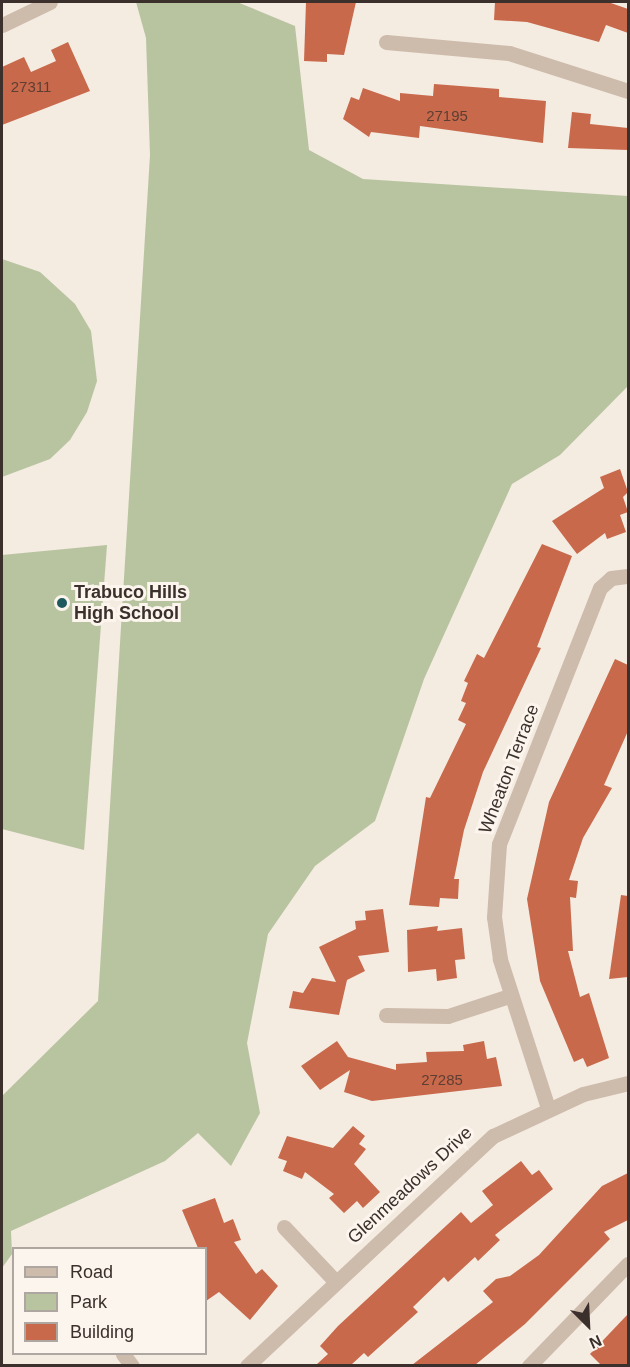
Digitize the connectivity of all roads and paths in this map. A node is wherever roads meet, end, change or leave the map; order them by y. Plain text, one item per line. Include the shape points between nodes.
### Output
1 (50, 2) edge
2 (2, 25) edge
3 (386, 42) dead end
4 (628, 91) edge
5 (628, 576) edge
6 (509, 996) junction
7 (386, 1015) dead end
8 (628, 1083) edge
9 (548, 1108) junction
10 (284, 1227) dead end
11 (628, 1264) edge
12 (335, 1281) junction
13 (247, 1365) edge
14 (529, 1365) edge

1 - 2 street
3 - 4 street via 509,53
5 - 6 street, Wheaton Terrace via 611,578 600,588 500,844 494,917
6 - 7 street via 448,1016
6 - 9 street, Wheaton Terrace
8 - 9 street, Glenmeadows Drive
9 - 12 street, Glenmeadows Drive via 493,1136
10 - 12 street
11 - 14 street
12 - 13 street, Glenmeadows Drive

